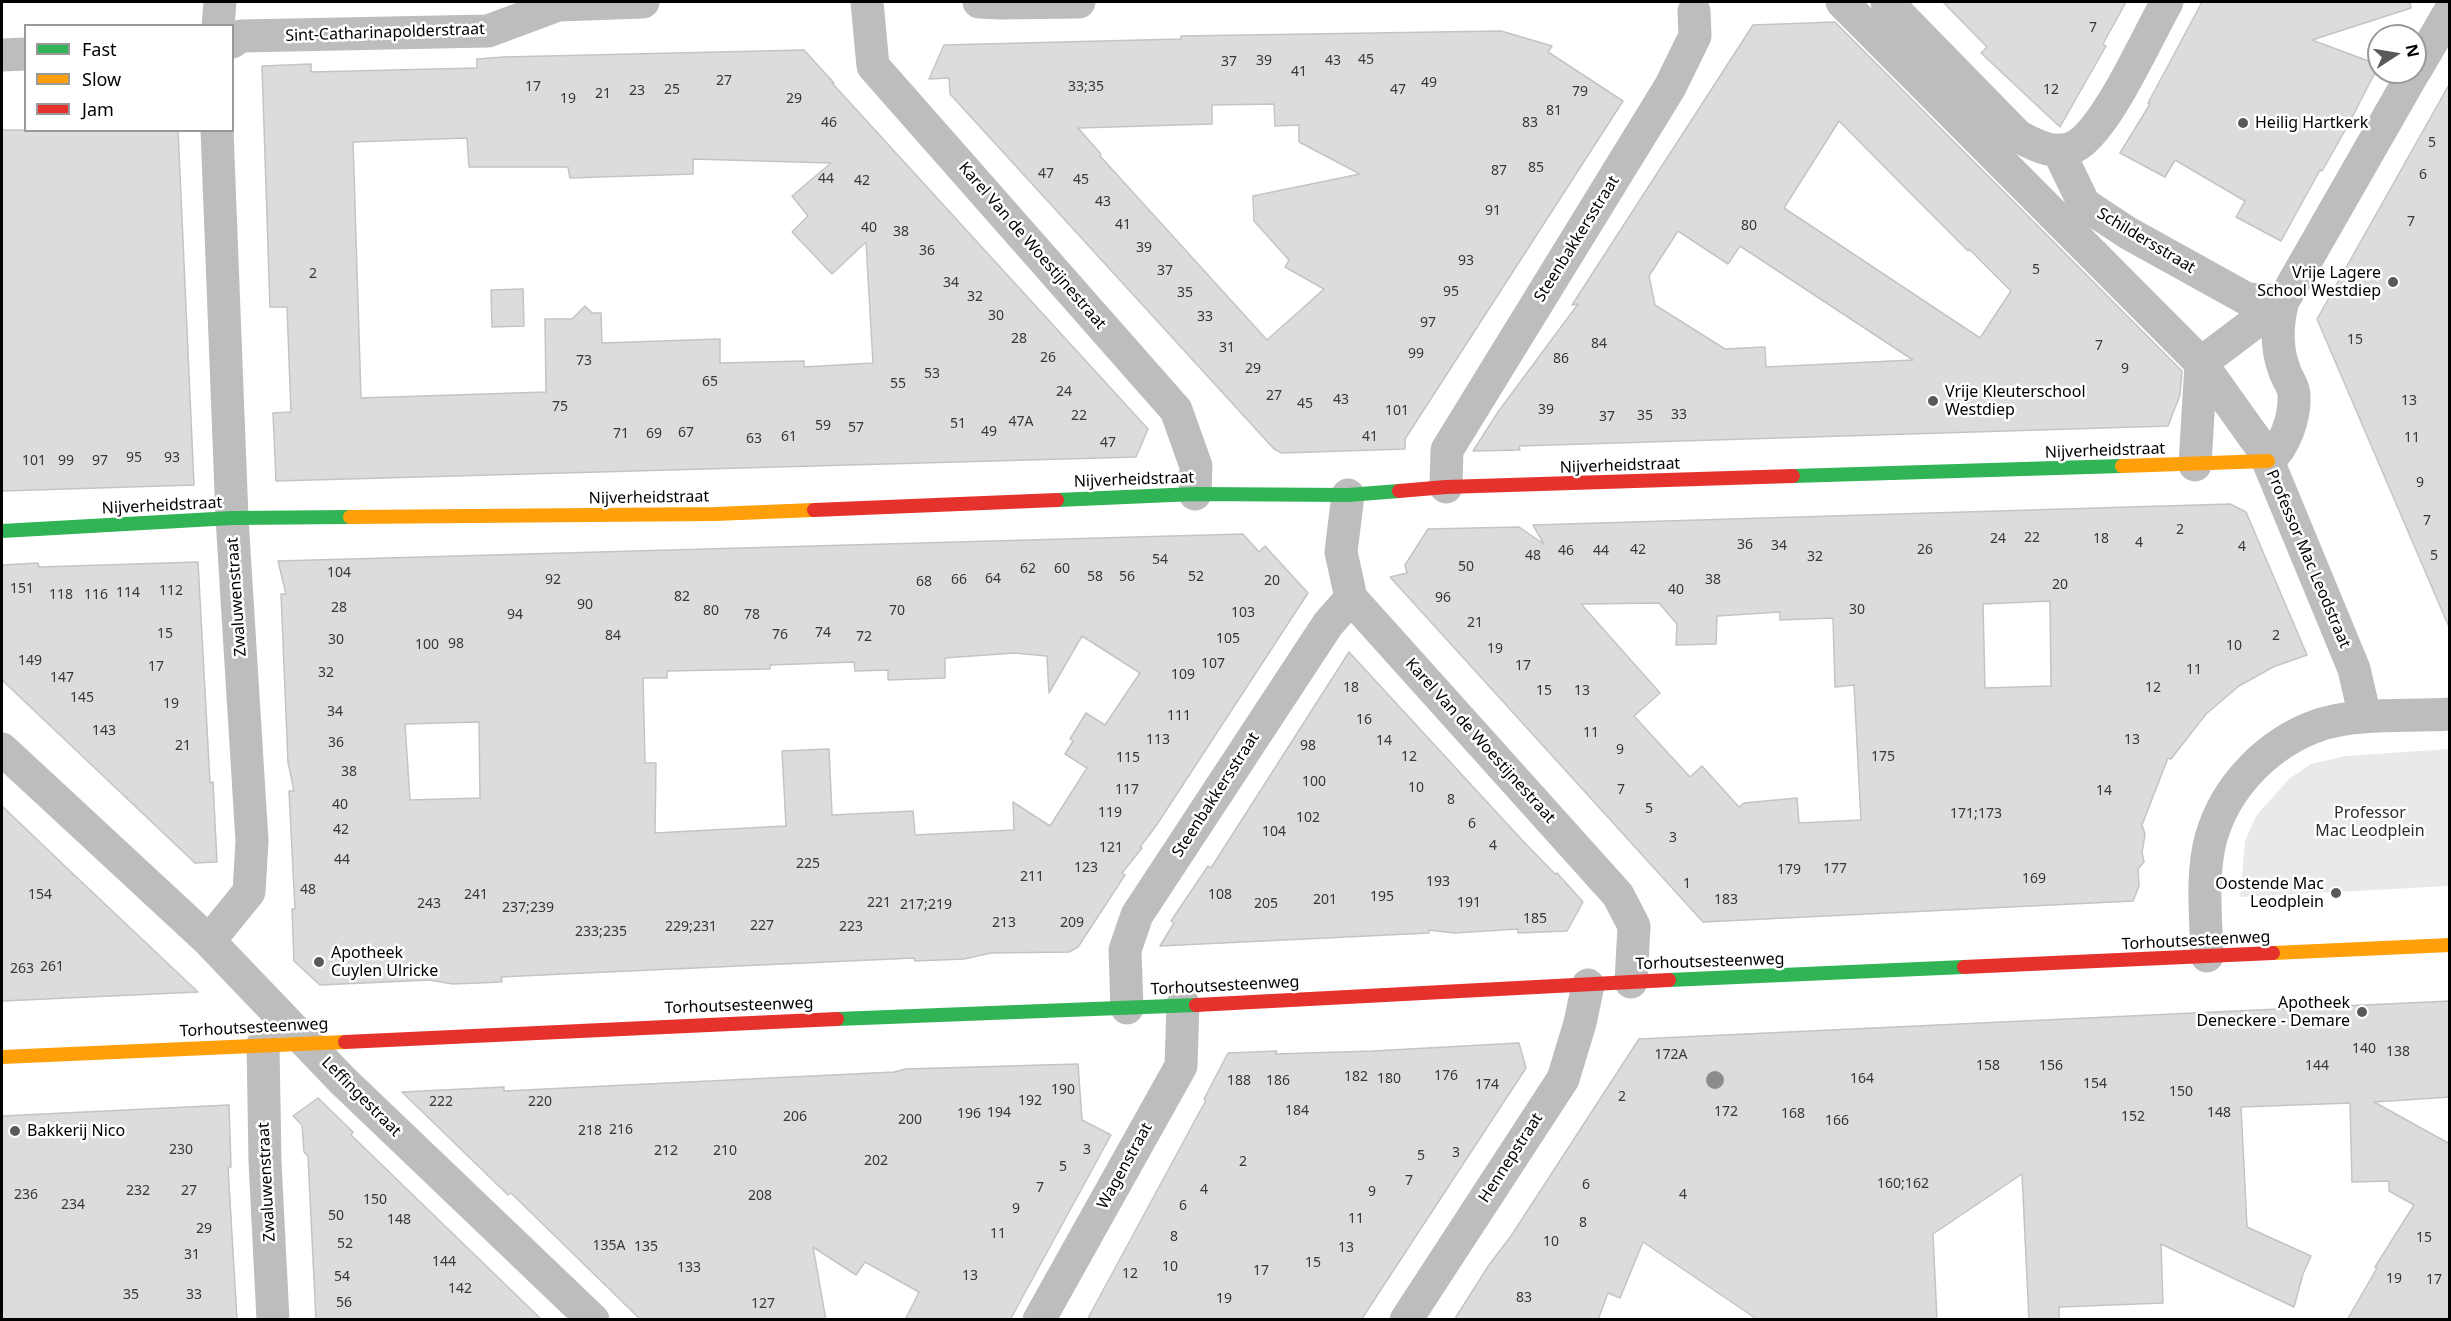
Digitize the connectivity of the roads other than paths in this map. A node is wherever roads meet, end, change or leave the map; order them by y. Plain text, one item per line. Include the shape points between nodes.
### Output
1 (220, 2) edge
2 (643, 2) edge
3 (867, 2) edge
4 (979, 2) edge
5 (1079, 2) edge
6 (1842, 2) edge
7 (1887, 2) edge
8 (2167, 2) edge
9 (1698, 5) edge
10 (2450, 11) edge
11 (218, 24) edge
12 (234, 41) edge
13 (2427, 50) edge
14 (2, 54) edge
15 (24, 54) edge
16 (2408, 84) edge
17 (217, 132) edge
18 (2058, 150) junction
19 (2283, 301) junction
20 (2201, 363) junction
21 (2268, 461) junction
22 (2195, 465) junction
23 (1446, 487) junction
24 (1195, 494) junction
25 (1348, 495) junction
26 (232, 518) junction
27 (2, 531) edge
28 (1351, 598) junction
29 (2450, 714) edge
30 (2365, 717) junction
31 (2, 748) edge
32 (209, 941) junction
33 (2450, 945) edge
34 (2207, 956) junction
35 (1631, 982) junction
36 (1588, 985) junction
37 (1183, 1004) junction
38 (1127, 1008) junction
39 (308, 1043) junction
40 (262, 1044) junction
41 (2, 1057) edge
42 (273, 1320) edge
43 (593, 1320) edge
44 (1039, 1320) edge
45 (1406, 1320) edge

1 - 11 street
2 - 12 street, Sint-Catharinapolderstraat via 558,5 488,31 241,36
3 - 24 street, Karel Van de Woestijnestraat via 873,66 1176,410 1196,466
4 - 5 street
6 - 20 street, Schildersstraat
7 - 18 street via 2018,136 2042,149
8 - 18 street via 2103,118 2078,145
9 - 23 street, Steenbakkersstraat via 1695,36 1670,87 1447,450
10 - 13 street
14 - 15 street
16 - 19 street
17 - 26 street, Zwaluwenstraat
18 - 19 street, Schildersstraat via 2084,204 2247,299
19 - 20 street
19 - 21 street, Professor Mac Leodstraat via 2277,326 2283,368 2294,393 2288,431 2280,450
20 - 21 street, Schildersstraat
20 - 22 street
21 - 22 street, Nijverheidstraat
21 - 30 street, Professor Mac Leodstraat via 2354,669
22 - 23 street, Nijverheidstraat
23 - 25 street, Nijverheidstraat
24 - 25 street, Nijverheidstraat
24 - 26 street, Nijverheidstraat via 715,514
25 - 28 street, Karel Van de Woestijnestraat via 1341,552
26 - 27 street, Nijverheidstraat
26 - 32 street, Zwaluwenstraat via 252,842 249,892
28 - 35 street, Karel Van de Woestijnestraat via 1618,895 1634,926
28 - 38 street, Steenbakkersstraat via 1328,624 1137,915 1125,950
29 - 30 street
30 - 34 street via 2322,724 2264,755 2223,808 2211,838 2205,875
31 - 32 street, Leffingestraat
32 - 39 street, Leffingestraat
33 - 34 street, Torhoutsesteenweg
34 - 35 street, Torhoutsesteenweg
35 - 36 street, Torhoutsesteenweg
36 - 37 street, Torhoutsesteenweg
36 - 45 street, Hennepstraat via 1563,1079
37 - 38 street, Torhoutsesteenweg
37 - 44 street, Wagenstraat via 1181,1066
38 - 39 street, Torhoutsesteenweg
39 - 40 street, Torhoutsesteenweg
39 - 43 street, Leffingestraat
40 - 41 street, Torhoutsesteenweg
40 - 42 street, Zwaluwenstraat

